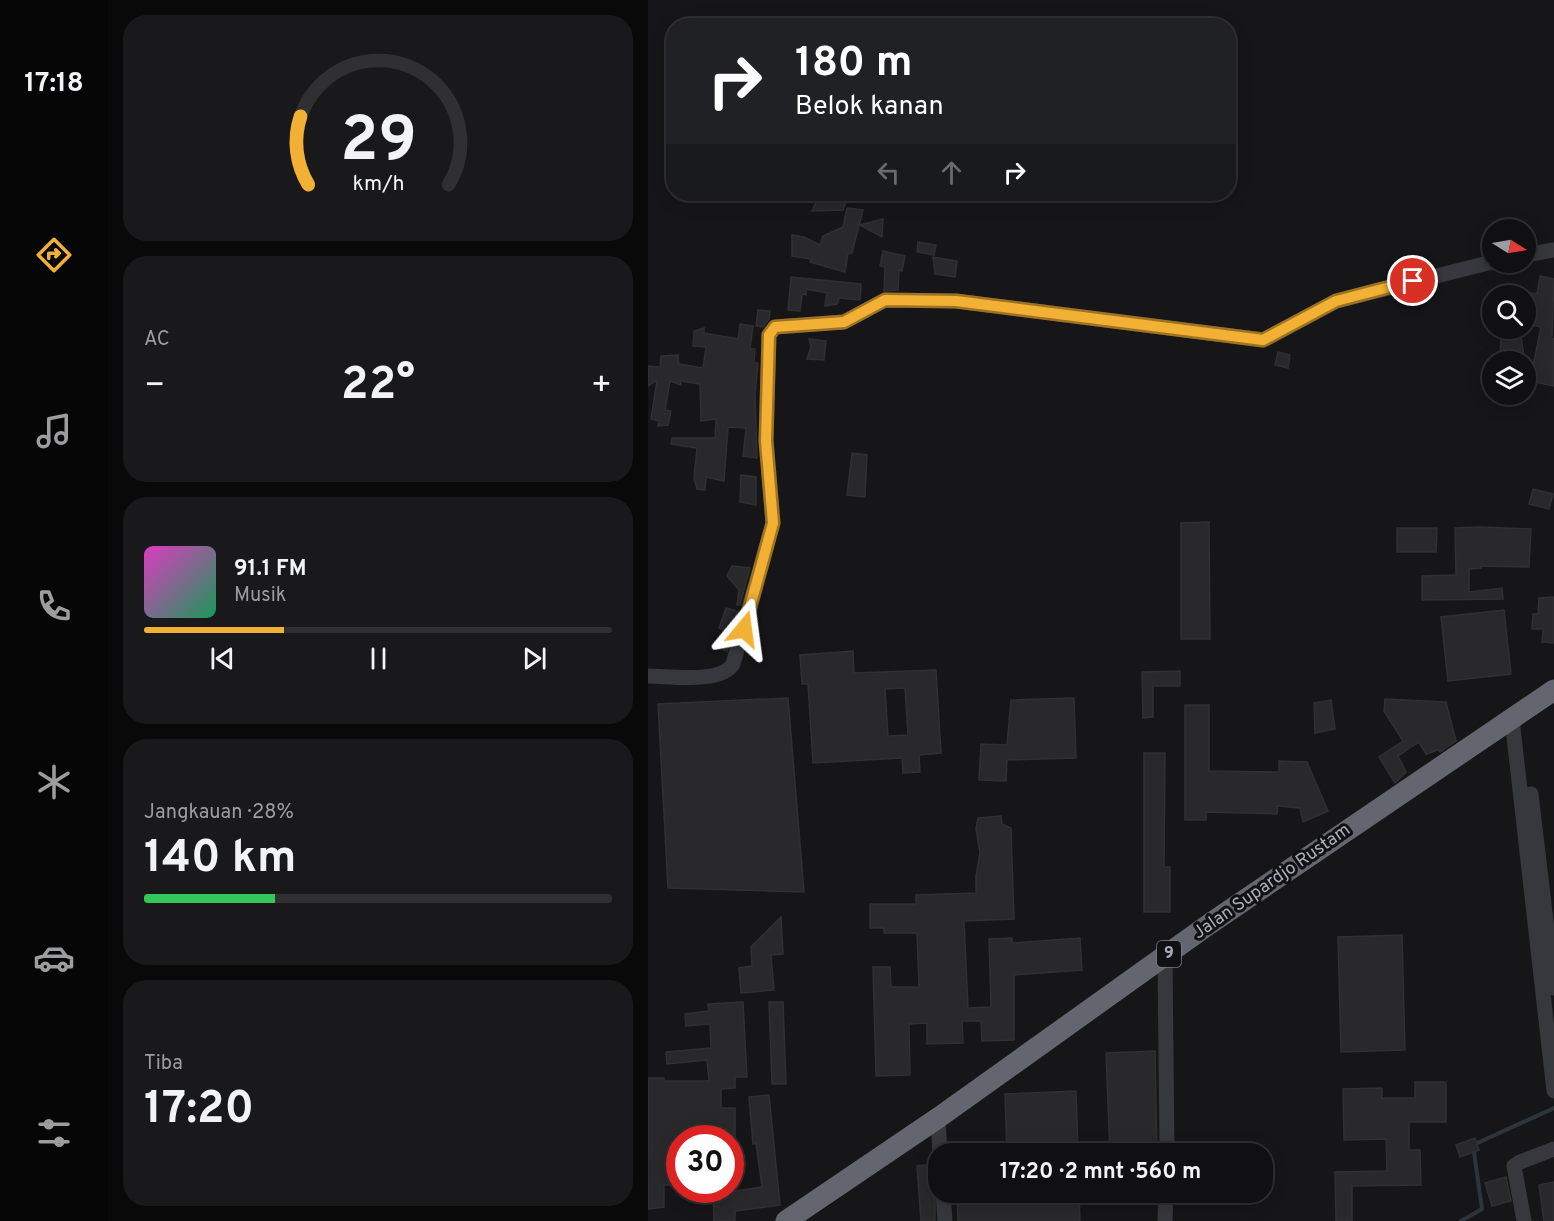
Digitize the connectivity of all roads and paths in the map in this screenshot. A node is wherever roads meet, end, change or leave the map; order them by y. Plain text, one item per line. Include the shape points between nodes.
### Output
1 (1554, 249) edge
2 (1536, 253) edge
3 (1482, 264) edge
4 (648, 676) edge
5 (1554, 690) edge
6 (1517, 716) junction
7 (1165, 957) junction
8 (1554, 988) edge
9 (1554, 1091) edge
10 (938, 1118) junction
11 (939, 1143) edge
12 (1167, 1143) edge
13 (1554, 1149) edge
14 (944, 1203) edge
15 (1166, 1203) edge
16 (809, 1214) edge
17 (786, 1221) edge
18 (945, 1221) edge
19 (1165, 1221) edge
20 (1524, 1221) edge

1 - 2 street
3 - 4 street via 1336,301 1263,340 956,301 885,300 844,322 775,327 769,335 765,411 773,523 733,664 726,672 711,676
5 - 6 highway, Jalan Supardjo Rustam / 9
6 - 7 highway, Jalan Supardjo Rustam / 9
6 - 8 street
6 - 9 street
7 - 10 highway, Jalan Supardjo Rustam / 9
7 - 12 street
10 - 11 street
10 - 16 highway, Jalan Supardjo Rustam / 9
13 - 20 street via 1514,1166
14 - 18 street
15 - 19 street
16 - 17 highway, Jalan Supardjo Rustam / 9

